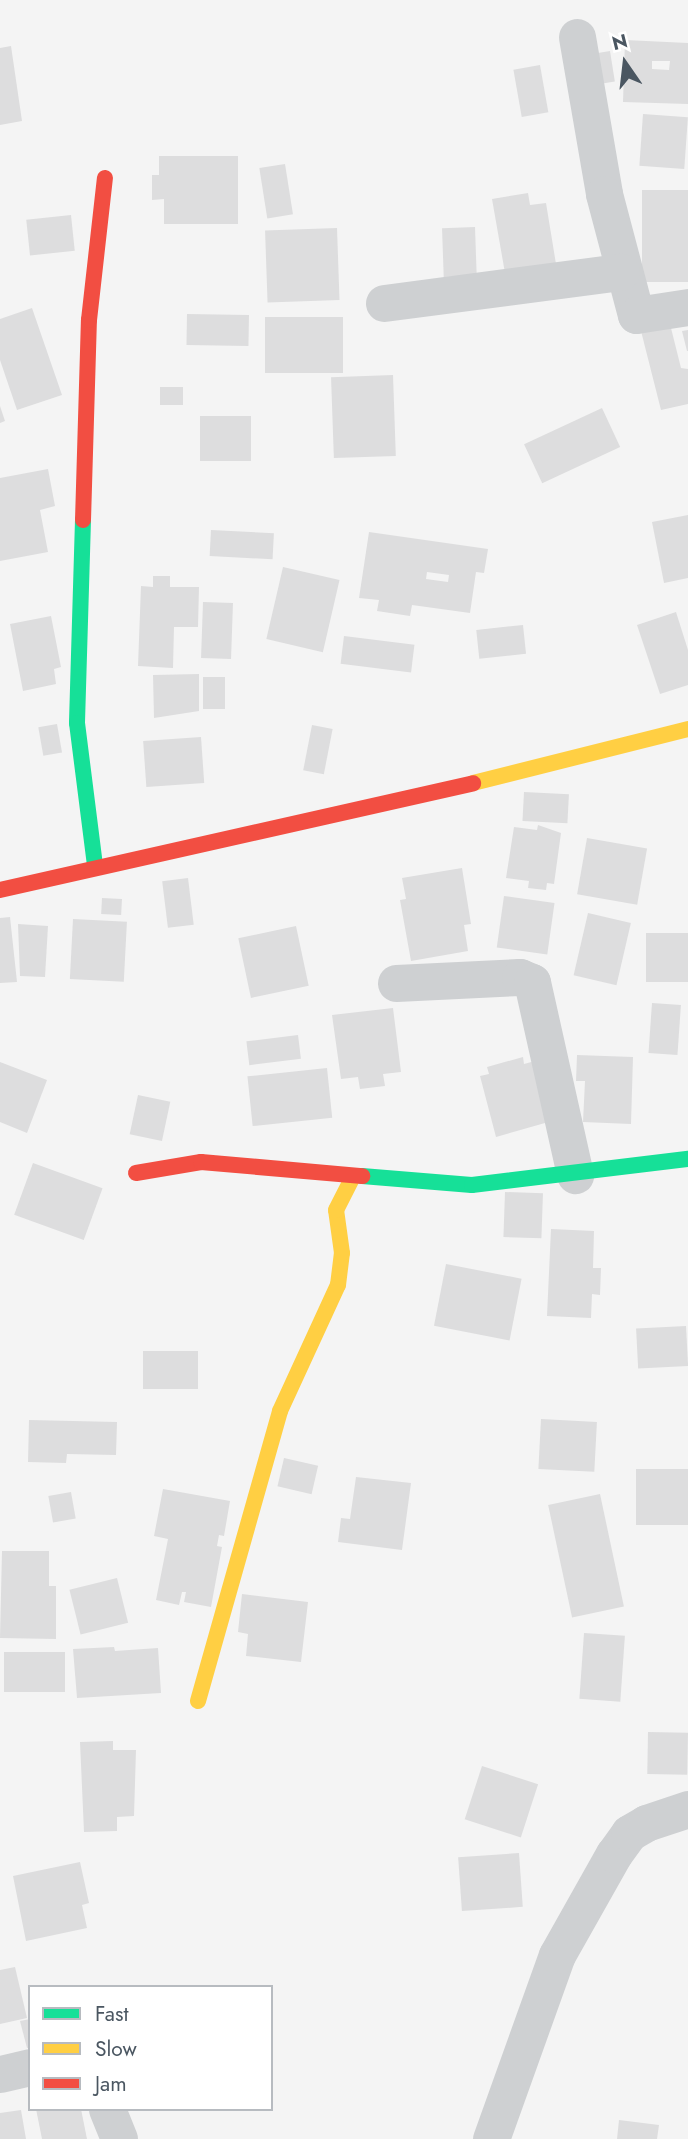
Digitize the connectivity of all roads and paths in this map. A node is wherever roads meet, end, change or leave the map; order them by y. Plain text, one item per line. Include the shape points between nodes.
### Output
1 (577, 37) dead end
2 (105, 178) dead end
3 (621, 272) junction
4 (384, 303) dead end
5 (688, 307) edge
6 (688, 729) edge
7 (95, 866) junction
8 (0, 890) edge
9 (396, 983) dead end
10 (688, 1159) edge
11 (136, 1173) dead end
12 (575, 1175) junction
13 (353, 1177) junction
14 (198, 1701) dead end
15 (688, 1810) edge
16 (28, 2067) edge
17 (0, 2074) edge
18 (108, 2111) edge
19 (119, 2139) edge
20 (491, 2139) edge

1 - 3 street via 586,105
2 - 7 street via 89,320 77,723
3 - 4 street
3 - 5 street via 636,315
6 - 7 street via 520,772
7 - 8 street
9 - 12 street via 520,977 532,982
10 - 12 street
11 - 13 street via 201,1161
12 - 13 street via 472,1185
13 - 14 street via 336,1210 342,1253 338,1285 280,1411
15 - 20 street via 629,1833 614,1854 557,1955
16 - 17 street
18 - 19 street

